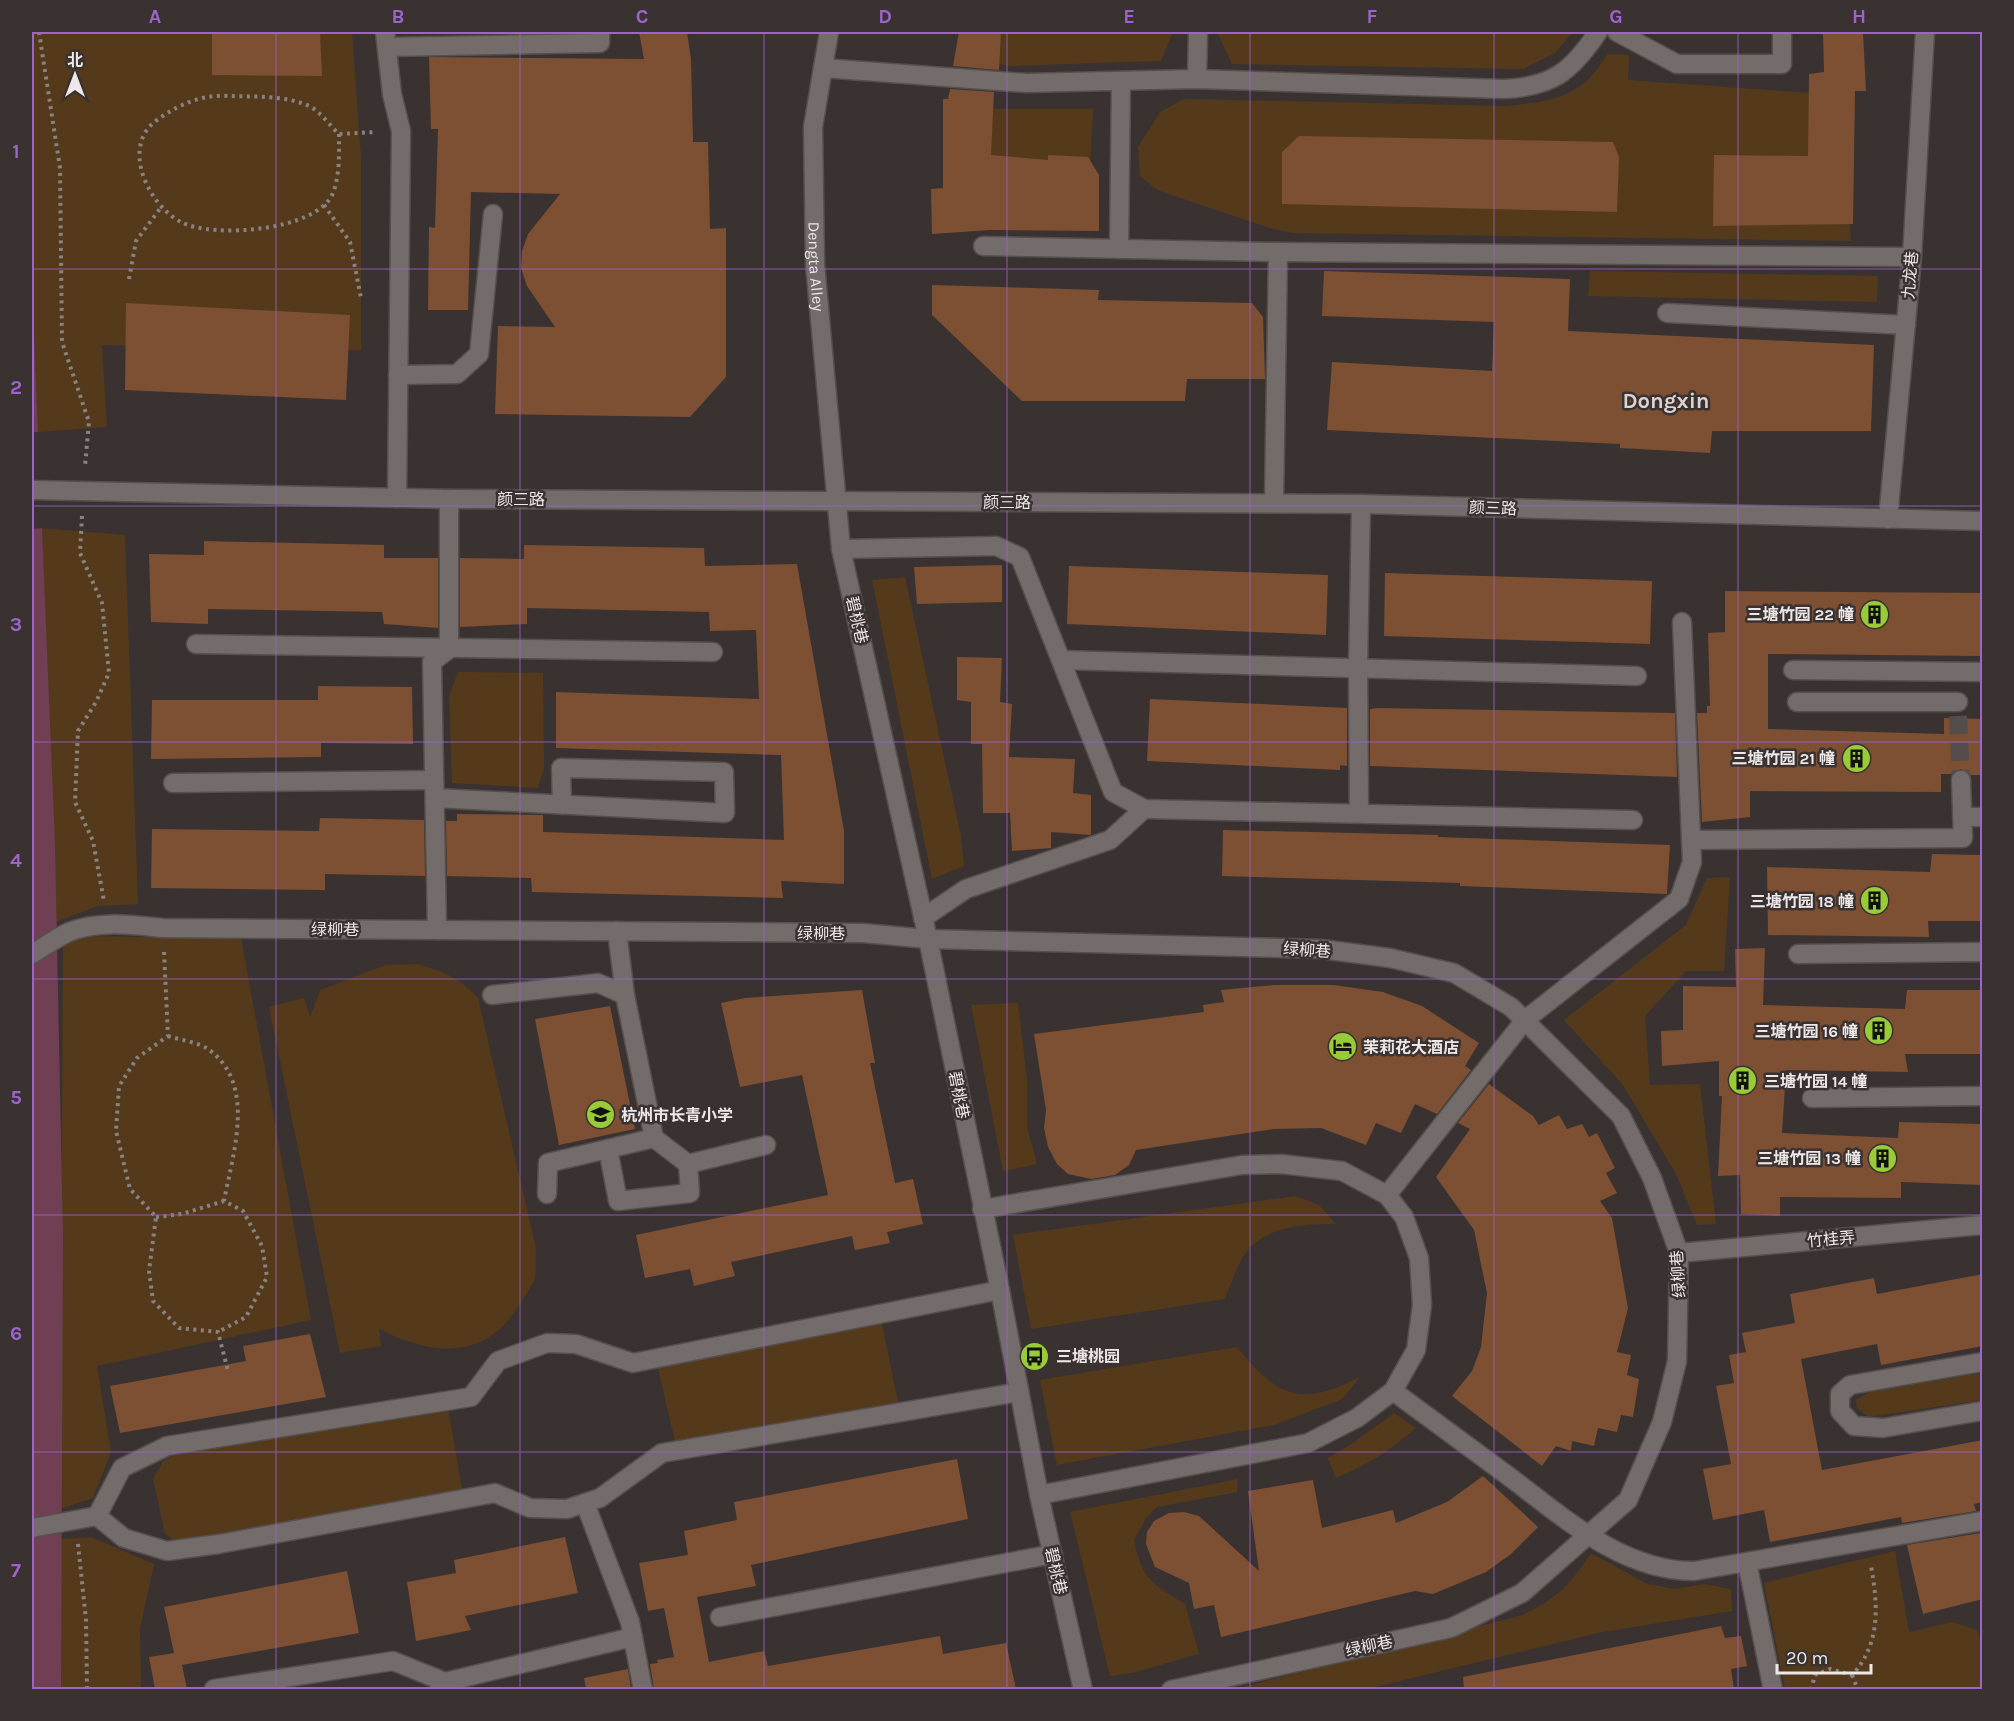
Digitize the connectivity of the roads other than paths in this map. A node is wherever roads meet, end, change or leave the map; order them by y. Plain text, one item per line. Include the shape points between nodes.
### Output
1 (600, 32) edge
2 (829, 32) edge
3 (1198, 32) edge
4 (1598, 32) edge
5 (1617, 32) edge
6 (1782, 32) edge
7 (1925, 32) edge
8 (386, 39) edge
9 (823, 68) junction
10 (1197, 79) junction
11 (1121, 81) junction
12 (493, 214) dead end
13 (983, 246) dead end
14 (1119, 249) junction
15 (1278, 252) junction
16 (1912, 257) junction
17 (1667, 313) dead end
18 (1906, 325) junction
19 (398, 375) junction
20 (35, 490) edge
21 (397, 498) junction
22 (449, 499) junction
23 (836, 501) junction
24 (1274, 503) junction
25 (1361, 504) junction
26 (1888, 519) junction
27 (1983, 521) edge
28 (841, 549) junction
29 (1682, 622) dead end
30 (196, 644) dead end
31 (449, 649) junction
32 (713, 652) dead end
33 (1061, 660) junction
34 (1358, 668) junction
35 (1792, 670) dead end
36 (1959, 672) junction
37 (1983, 672) edge
38 (1637, 676) dead end
39 (1797, 702) dead end
40 (1961, 780) tunnel mouth
41 (173, 783) dead end
42 (434, 789) junction
43 (562, 805) junction
44 (1144, 809) junction
45 (1359, 813) junction
46 (1962, 817) junction
47 (1983, 818) edge
48 (1633, 820) dead end
49 (1691, 840) junction
50 (923, 918) junction
51 (437, 930) junction
52 (617, 931) junction
53 (928, 939) junction
54 (1983, 952) edge
55 (32, 954) edge
56 (1798, 954) dead end
57 (492, 995) dead end
58 (625, 995) junction
59 (1525, 1020) junction
60 (1983, 1096) edge
61 (1812, 1098) dead end
62 (654, 1138) junction
63 (766, 1145) dead end
64 (608, 1149) junction
65 (688, 1164) junction
66 (547, 1194) dead end
67 (1387, 1195) junction
68 (982, 1209) junction
69 (1983, 1225) edge
70 (1679, 1253) junction
71 (1000, 1290) junction
72 (1983, 1362) edge
73 (1393, 1391) junction
74 (1020, 1392) junction
75 (1983, 1412) edge
76 (1039, 1496) junction
77 (585, 1503) junction
78 (97, 1516) junction
79 (1983, 1521) edge
80 (32, 1528) edge
81 (1588, 1535) junction
82 (1053, 1554) junction
83 (1747, 1562) junction
84 (720, 1617) dead end
85 (633, 1637) junction
86 (442, 1686) edge
87 (214, 1689) edge
88 (643, 1689) edge
89 (1083, 1689) edge
90 (1171, 1689) edge
91 (1773, 1689) edge

1 - 8 street via 600,43
2 - 9 street, Dengta Alley
3 - 10 street
4 - 10 street via 1574,63 1553,80 1530,88
5 - 6 street via 1677,64 1782,64
7 - 16 street, 九龙巷
8 - 19 street via 401,131
9 - 11 street via 1026,83
9 - 23 street, Dengta Alley via 813,127 815,264
10 - 11 street
11 - 14 street
12 - 19 street via 478,354 457,374
13 - 14 street
14 - 15 street
15 - 16 street
15 - 24 street
16 - 18 street, 九龙巷
17 - 18 street
18 - 26 street, 九龙巷
19 - 21 street
20 - 21 street, 颜三路
21 - 22 street, 颜三路
22 - 23 street, 颜三路
22 - 31 street
23 - 24 street, 颜三路
23 - 28 street, 碧桃巷
24 - 25 street, 颜三路
25 - 26 street, 颜三路
25 - 34 street
26 - 27 street, 颜三路
28 - 33 street via 996,546 1020,557
28 - 50 street, 碧桃巷
29 - 49 street
30 - 31 street
31 - 32 street
31 - 42 street via 432,662
33 - 34 street
33 - 44 street via 1113,792
34 - 38 street
34 - 45 street
35 - 36 street
36 - 37 street
36 - 39 street via 1958,709
40 - 46 street
41 - 42 street
42 - 43 street
42 - 51 street
43 - 43 street via 725,813 724,772 561,768
44 - 45 street
44 - 50 street via 1110,840 966,889
45 - 48 street
46 - 47 street
46 - 49 street via 1964,838
49 - 59 street via 1692,862 1679,899
50 - 53 street, 碧桃巷
51 - 52 street, 绿柳巷
51 - 55 street, 绿柳巷 via 90,926
52 - 53 street, 绿柳巷 via 863,933
52 - 58 street
53 - 59 street, 绿柳巷 via 1322,949 1390,958 1454,973 1511,1007
53 - 68 street, 碧桃巷
54 - 56 street
57 - 58 street via 598,982
58 - 62 street
59 - 67 street
59 - 70 street, 绿柳巷 via 1621,1116 1652,1178
60 - 61 street
62 - 64 street
62 - 65 street
63 - 65 street
64 - 65 street via 618,1201 690,1193
64 - 66 street via 548,1163
67 - 68 street via 1342,1171 1281,1164 1242,1165
67 - 73 street via 1404,1217 1419,1258 1422,1305 1416,1350
68 - 71 street, 碧桃巷
69 - 70 street, 竹桂弄
70 - 81 street, 绿柳巷 via 1677,1361 1662,1422 1628,1500
71 - 74 street, 碧桃巷
71 - 78 street via 633,1363 576,1344 547,1343 498,1361 471,1398 167,1446 122,1467
72 - 75 street via 1850,1385 1840,1394 1840,1411 1854,1426 1883,1428
73 - 76 street via 1357,1418 1308,1443
73 - 81 street
74 - 76 street, 碧桃巷
74 - 77 street via 662,1453 600,1498
76 - 82 street, 碧桃巷
77 - 78 street via 567,1509 530,1508 495,1493 167,1551 124,1538
77 - 85 street
78 - 80 street
79 - 83 street
81 - 83 street via 1641,1562 1669,1571
81 - 90 street, 绿柳巷 via 1522,1593 1451,1628
82 - 84 street
82 - 89 street, 碧桃巷
83 - 91 street
85 - 86 street
85 - 88 street
86 - 87 street via 393,1661

